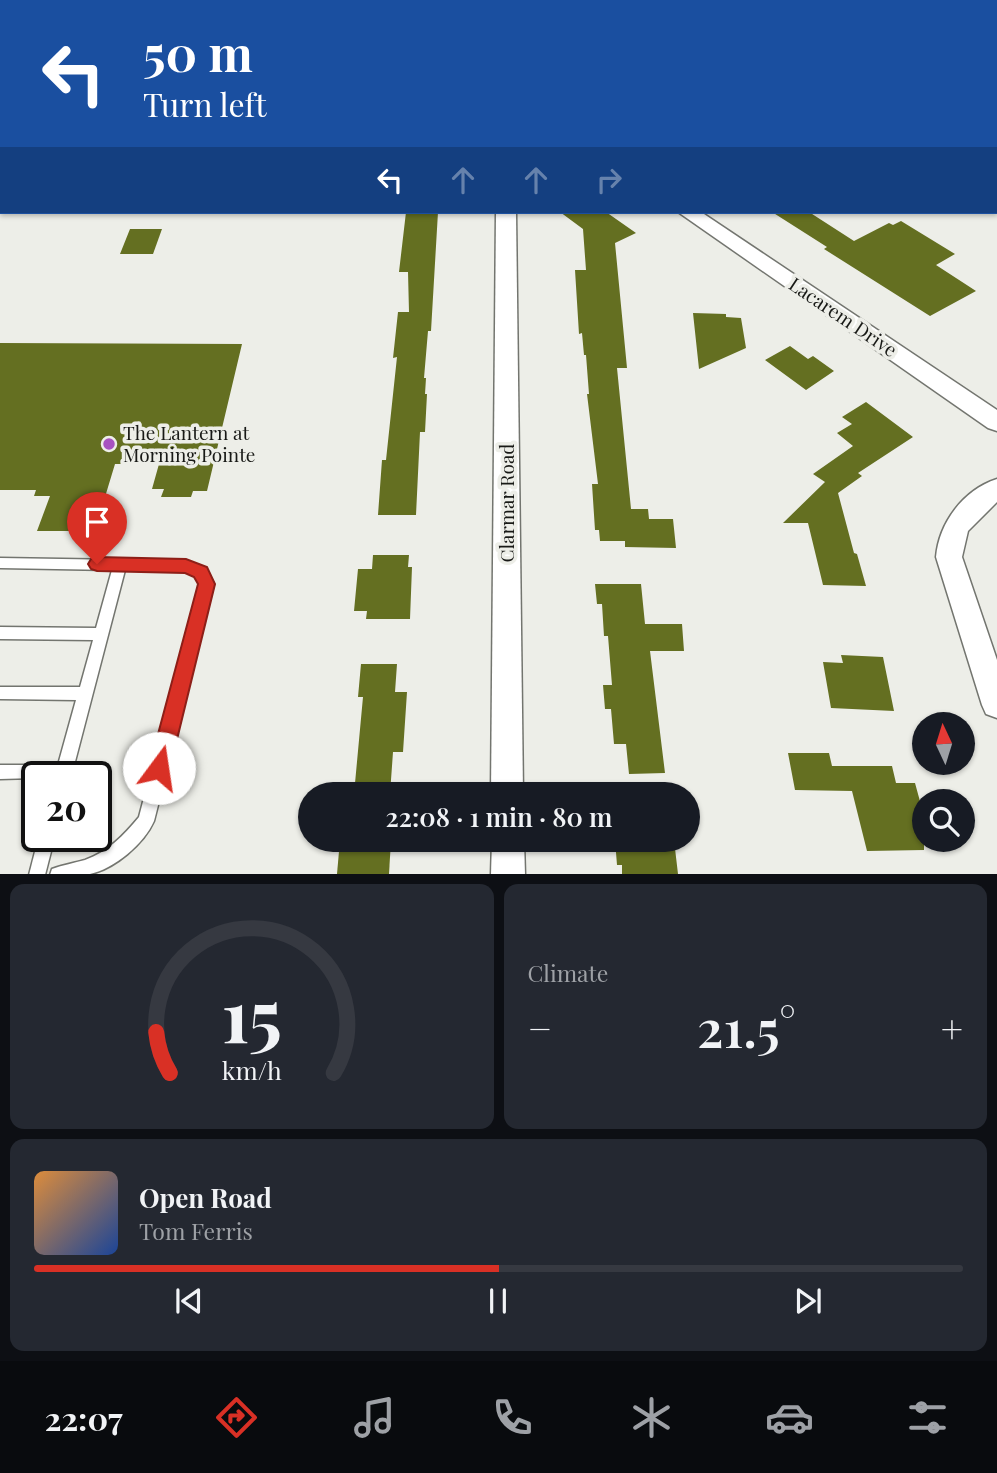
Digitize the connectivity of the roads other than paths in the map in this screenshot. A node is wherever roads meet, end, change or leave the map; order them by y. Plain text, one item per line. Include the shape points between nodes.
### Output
1 (506, 214) edge
2 (691, 214) edge
3 (997, 422) edge
4 (997, 489) edge
5 (0, 563) edge
6 (120, 565) junction
7 (0, 633) edge
8 (102, 634) junction
9 (0, 693) edge
10 (85, 694) junction
11 (997, 705) edge
12 (67, 761) edge
13 (0, 772) edge
14 (21, 773) edge
15 (507, 782) edge
16 (43, 852) edge
17 (508, 852) edge
18 (37, 874) edge
19 (58, 874) edge
20 (508, 874) edge

1 - 15 street, Clarmar Road
2 - 3 street, Lacarem Drive
4 - 11 street via 959,520 949,543 949,557
5 - 6 lane
6 - 8 lane
6 - 19 lane via 186,566 201,572 206,584 146,821 125,847 93,867
7 - 8 lane
8 - 10 lane
9 - 10 lane
10 - 12 lane
13 - 14 lane
16 - 18 lane
17 - 20 street

